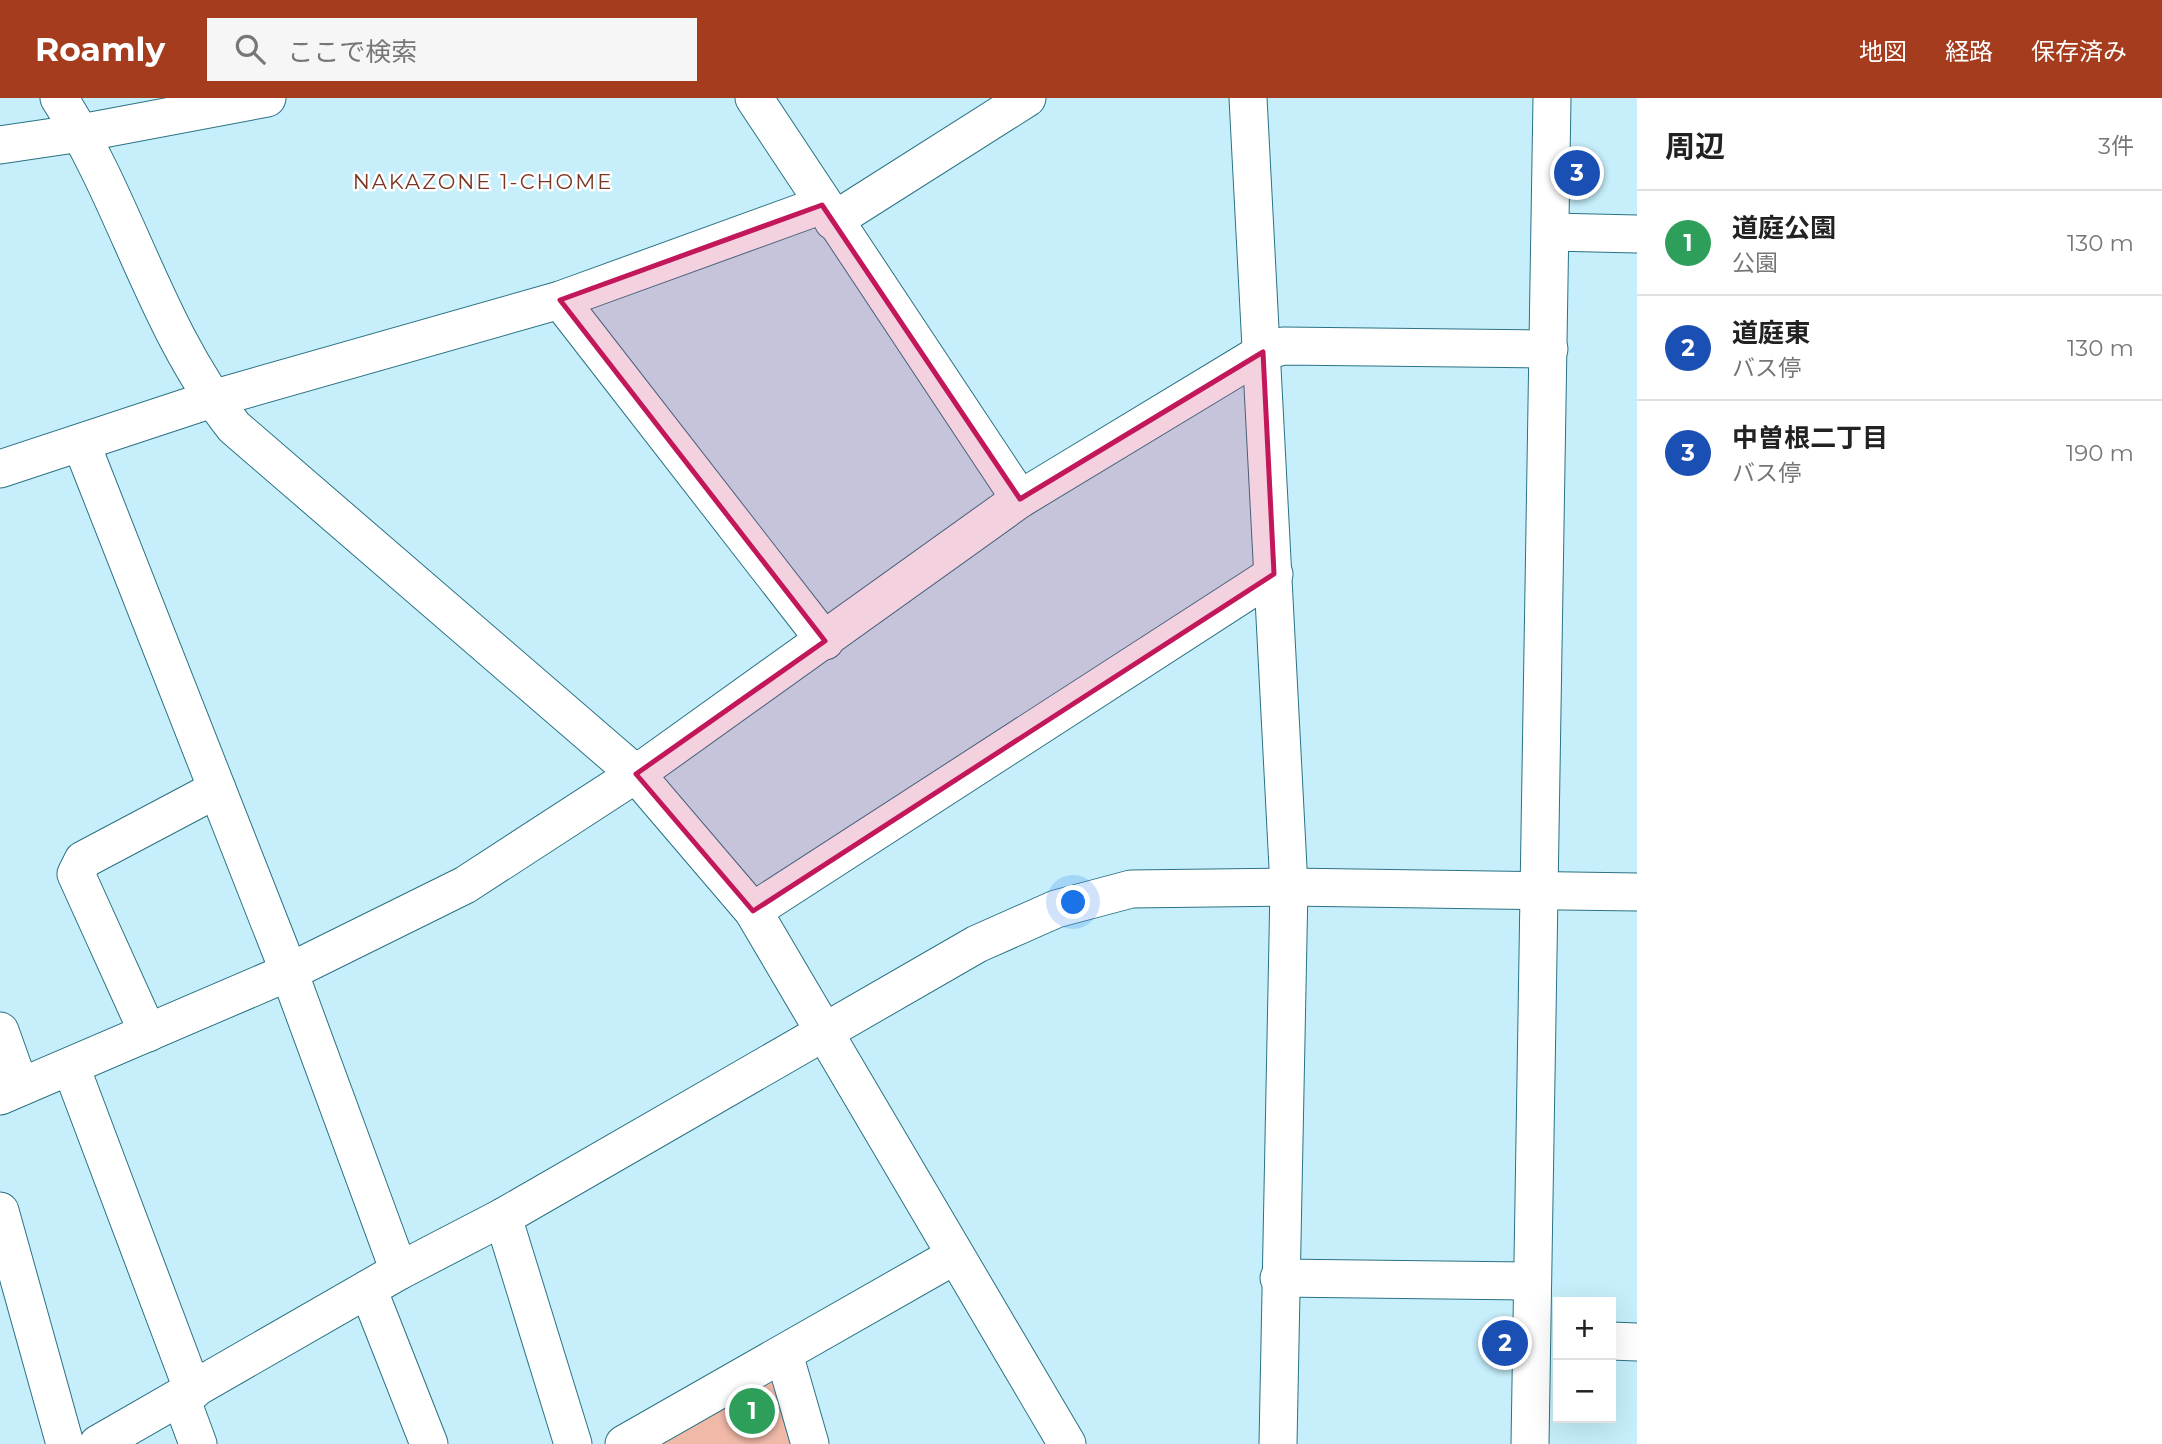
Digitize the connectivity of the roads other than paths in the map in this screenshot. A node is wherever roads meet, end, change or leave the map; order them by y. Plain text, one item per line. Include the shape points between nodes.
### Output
1 (59, 98) edge
2 (267, 98) edge
3 (754, 98) edge
4 (1027, 98) edge
5 (1248, 98) edge
6 (1552, 98) edge
7 (82, 133) junction
8 (0, 145) edge
9 (828, 213) junction
10 (1551, 232) junction
11 (1637, 234) edge
12 (560, 300) junction
13 (1549, 349) junction
14 (1263, 352) junction
15 (212, 399) junction
16 (82, 443) junction
17 (0, 469) edge
18 (1020, 499) junction
19 (1274, 574) junction
20 (825, 641) junction
21 (636, 774) junction
22 (217, 789) junction
23 (1289, 887) junction
24 (1539, 889) junction
25 (1637, 892) edge
26 (753, 911) junction
27 (289, 972) junction
28 (0, 1031) edge
29 (148, 1034) junction
30 (825, 1034) junction
31 (71, 1067) junction
32 (10, 1091) edge
33 (0, 1211) edge
34 (503, 1217) junction
35 (954, 1256) junction
36 (1279, 1278) junction
37 (384, 1280) junction
38 (1532, 1281) junction
39 (1545, 1340) edge
40 (1616, 1341) edge
41 (1637, 1342) edge
42 (784, 1354) junction
43 (187, 1395) junction
44 (65, 1444) edge
45 (98, 1444) edge
46 (198, 1444) edge
47 (429, 1444) edge
48 (573, 1444) edge
49 (624, 1444) edge
50 (810, 1444) edge
51 (1067, 1444) edge
52 (1278, 1444) edge
53 (1530, 1444) edge

1 - 7 street
2 - 7 street
3 - 9 street
4 - 9 street
5 - 14 street
6 - 10 street
7 - 8 street
7 - 15 street via 165,317
9 - 12 street
9 - 18 street
10 - 11 street
10 - 13 street
12 - 15 street
12 - 20 street
13 - 14 street via 1283,346
13 - 24 street
14 - 18 street
14 - 19 street
15 - 16 street
15 - 21 street via 234,427
16 - 17 street
16 - 22 street
18 - 20 street
19 - 23 street
19 - 26 street
20 - 21 street
21 - 26 street
21 - 27 street via 465,885
22 - 27 street
22 - 29 street via 83,860 76,874
23 - 24 street
23 - 30 street via 1131,889 1056,909 977,944
23 - 36 street
24 - 25 street
24 - 38 street
26 - 30 street
27 - 29 street
27 - 37 street
28 - 32 street
29 - 31 street
30 - 34 street
30 - 35 street
31 - 32 street
31 - 43 street
33 - 44 street
34 - 37 street
34 - 48 street
35 - 42 street
35 - 51 street
36 - 38 street
36 - 52 street
37 - 43 street
37 - 47 street
38 - 39 street
39 - 53 street
40 - 41 street
42 - 49 street
42 - 50 street
43 - 45 street
43 - 46 street

